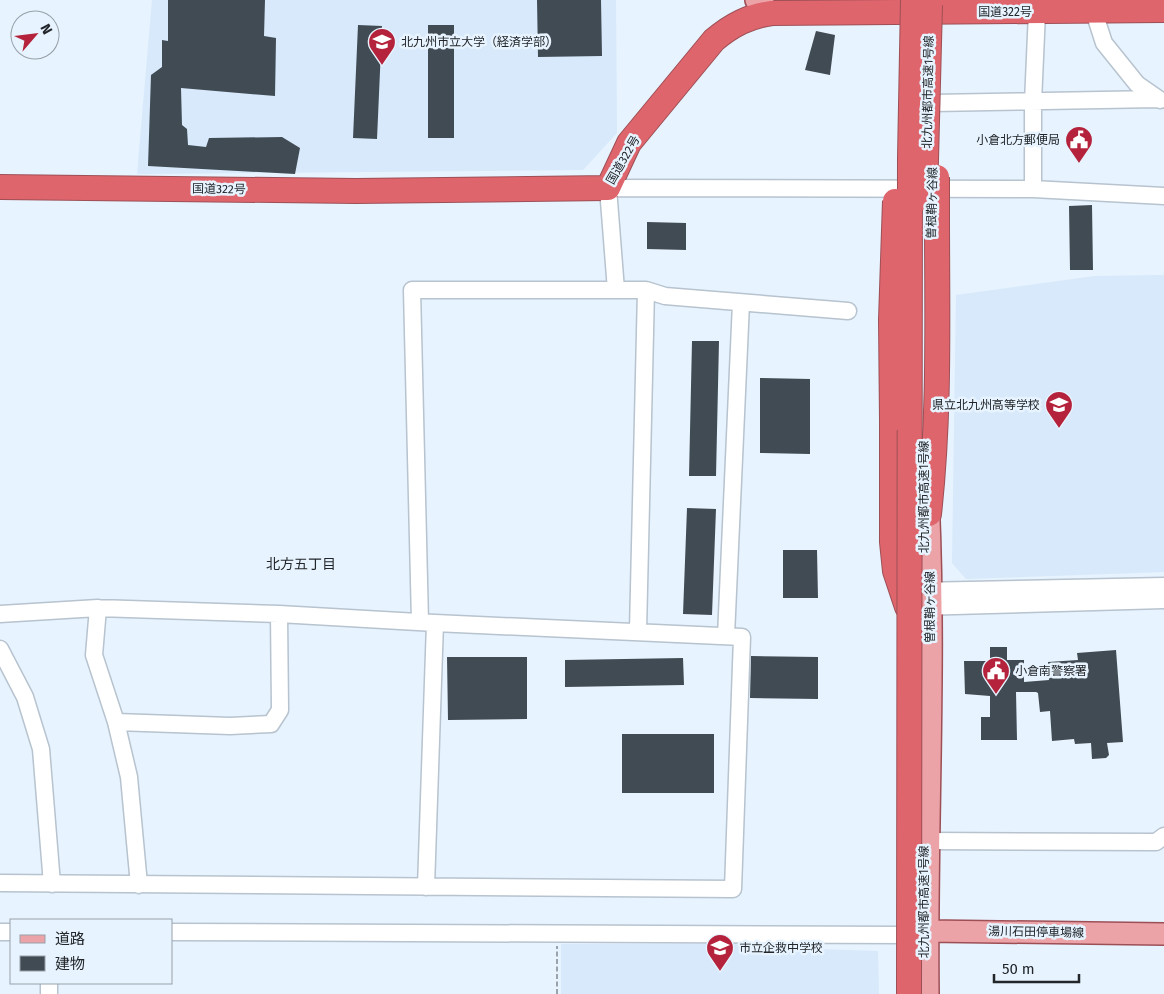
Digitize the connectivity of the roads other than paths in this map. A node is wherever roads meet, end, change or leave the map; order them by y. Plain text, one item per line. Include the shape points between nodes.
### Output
1 (766, 4) edge
2 (921, 4) edge
3 (813, 6) edge
4 (1031, 8) edge
5 (1164, 10) edge
6 (1094, 12) junction
7 (1161, 100) edge
8 (1033, 102) junction
9 (933, 103) junction
10 (0, 186) edge
11 (608, 188) junction
12 (904, 189) junction
13 (933, 190) junction
14 (1033, 190) junction
15 (1164, 196) edge
16 (616, 290) junction
17 (646, 290) junction
18 (741, 303) junction
19 (848, 311) dead end
20 (929, 514) junction
21 (1164, 586) edge
22 (907, 599) junction
23 (930, 599) junction
24 (1164, 600) edge
25 (98, 608) junction
26 (0, 614) edge
27 (279, 614) junction
28 (428, 623) junction
29 (638, 631) junction
30 (726, 636) junction
31 (0, 649) edge
32 (116, 722) junction
33 (1164, 836) edge
34 (927, 841) junction
35 (0, 883) edge
36 (52, 884) junction
37 (139, 886) junction
38 (426, 887) junction
39 (172, 932) edge
40 (918, 933) junction
41 (1164, 934) edge
42 (909, 994) edge
43 (924, 994) edge
44 (928, 994) edge

1 - 3 highway, 国道322号
1 - 11 highway, 国道322号 via 714,40 630,143
2 - 3 highway, 国道322号
2 - 4 highway, 国道322号
2 - 9 main road, 曽根鞘ヶ谷線
2 - 12 main road, 曽根鞘ヶ谷線
2 - 20 highway, bridge via 937,156 935,465
2 - 22 highway, bridge via 898,156 891,254 892,542 895,571
2 - 42 highway, 北九州都市高速1号線, bridge via 910,168
2 - 43 highway, 北九州都市高速1号線, bridge via 925,216
4 - 6 highway, 国道322号
4 - 8 street
5 - 6 highway, 国道322号
6 - 7 street via 1104,43 1137,84
7 - 8 street
8 - 9 street
8 - 14 street
9 - 13 main road, 曽根鞘ヶ谷線
10 - 11 highway, 国道322号 via 356,191
11 - 12 street
11 - 16 street
12 - 13 street
12 - 22 main road, 曽根鞘ヶ谷線
13 - 14 street
13 - 20 main road, 曽根鞘ヶ谷線
14 - 15 street
16 - 17 street
16 - 28 street via 412,290
17 - 18 street via 665,296
17 - 29 street
18 - 19 street
18 - 30 street
20 - 23 main road, 曽根鞘ヶ谷線
21 - 23 street
22 - 23 street
22 - 40 main road, 曽根鞘ヶ谷線
23 - 24 street
23 - 34 main road, 曽根鞘ヶ谷線
25 - 26 street
25 - 27 street
25 - 32 street via 94,655
27 - 28 street
27 - 32 street via 280,710 271,724 230,726
28 - 29 street
28 - 38 street
29 - 30 street
30 - 38 street via 742,637 733,889
31 - 36 street via 25,697 41,750
32 - 37 street via 129,777
33 - 34 street via 1156,842
34 - 40 main road, 曽根鞘ヶ谷線
35 - 36 street
36 - 37 street
37 - 38 street
39 - 40 street
40 - 41 main road, 湯川石田停車場線
40 - 42 main road, 曽根鞘ヶ谷線
40 - 44 main road, 曽根鞘ヶ谷線

